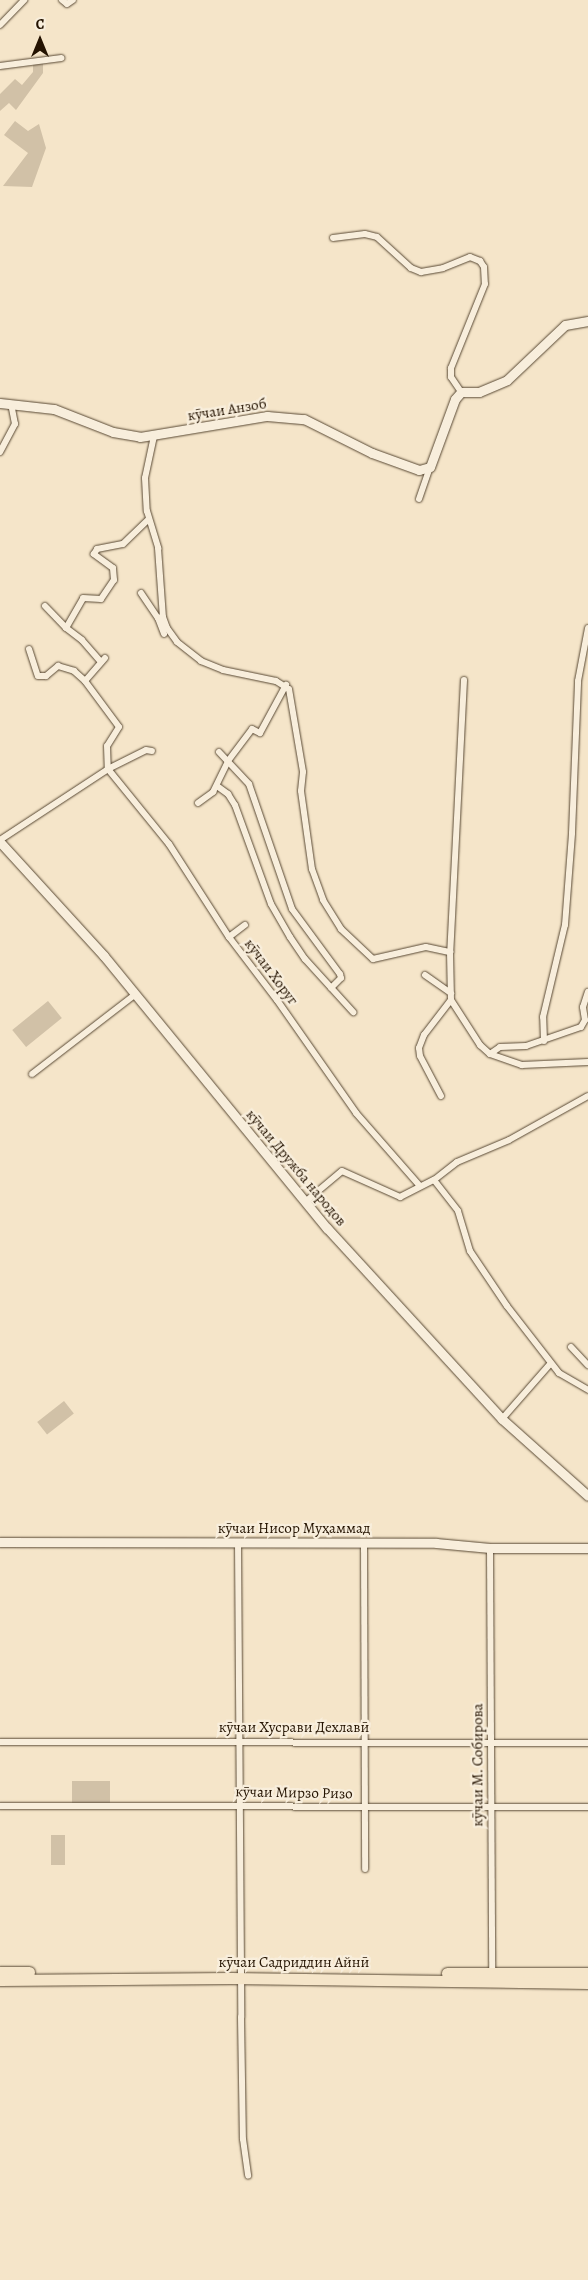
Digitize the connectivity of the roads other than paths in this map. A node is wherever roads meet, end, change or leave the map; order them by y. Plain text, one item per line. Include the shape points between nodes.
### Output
1 (24, 0) edge
2 (62, 0) edge
3 (73, 0) edge
4 (0, 25) edge
5 (61, 58) dead end
6 (0, 66) edge
7 (333, 238) dead end
8 (588, 321) edge
9 (461, 392) junction
10 (0, 403) edge
11 (11, 404) junction
12 (154, 436) junction
13 (0, 452) edge
14 (430, 467) junction
15 (419, 499) dead end
16 (148, 520) junction
17 (142, 593) dead end
18 (45, 606) dead end
19 (160, 617) junction
20 (66, 628) junction
21 (588, 628) edge
22 (164, 634) dead end
23 (29, 649) dead end
24 (464, 680) dead end
25 (85, 681) junction
26 (286, 685) junction
27 (152, 751) dead end
28 (219, 752) dead end
29 (228, 761) junction
30 (108, 769) junction
31 (217, 786) junction
32 (198, 803) dead end
33 (0, 841) edge
34 (246, 925) dead end
35 (229, 937) junction
36 (450, 952) junction
37 (424, 975) dead end
38 (331, 988) junction
39 (588, 992) edge
40 (136, 994) junction
41 (451, 997) junction
42 (353, 1012) dead end
43 (544, 1041) junction
44 (490, 1054) junction
45 (588, 1062) edge
46 (32, 1074) dead end
47 (441, 1096) dead end
48 (588, 1096) edge
49 (434, 1180) junction
50 (420, 1186) junction
51 (305, 1202) junction
52 (571, 1347) dead end
53 (551, 1364) junction
54 (588, 1366) edge
55 (588, 1390) edge
56 (502, 1419) junction
57 (588, 1496) edge
58 (0, 1542) edge
59 (238, 1542) junction
60 (364, 1543) junction
61 (490, 1548) junction
62 (588, 1548) edge
63 (239, 1741) junction
64 (364, 1741) junction
65 (0, 1742) edge
66 (490, 1742) junction
67 (588, 1743) edge
68 (240, 1805) junction
69 (0, 1806) edge
70 (365, 1806) junction
71 (490, 1806) junction
72 (588, 1807) edge
73 (365, 1869) dead end
74 (0, 1972) edge
75 (588, 1973) edge
76 (241, 1975) junction
77 (492, 1977) junction
78 (0, 1980) edge
79 (588, 1983) edge
80 (248, 2176) dead end

1 - 4 street
2 - 3 street via 67,4
5 - 6 street
7 - 9 street via 365,234 377,237 411,268 421,272 443,268 470,257 480,260 485,284 452,368 452,377
8 - 9 street via 566,326 507,380 479,392
9 - 14 street via 455,399
10 - 11 street, кӯчаи Анзоб
11 - 12 street, кӯчаи Анзоб via 54,409 113,432
11 - 13 street via 15,424
12 - 14 street, кӯчаи Анзоб via 238,420 290,417 329,430 372,454 413,470
12 - 16 street via 145,478
14 - 15 street
16 - 19 street via 158,548
16 - 20 street via 123,544 97,549 94,554 112,568 114,580 101,599 83,598
17 - 19 street
18 - 20 street
19 - 22 street
19 - 26 street via 177,642 201,661
20 - 25 street via 103,660
21 - 43 street via 577,693 565,925 543,1017
23 - 25 street via 38,676 46,676 58,666 74,671
24 - 36 street
25 - 30 street via 119,727 107,746
26 - 29 street via 260,734 252,728
26 - 36 street via 292,696 297,727 303,772 301,790 312,869 324,900 341,929 373,959 426,947
27 - 30 street via 146,750
28 - 29 street
29 - 31 street
29 - 38 street via 249,784 296,917 340,974 339,981
30 - 33 street
30 - 35 street, кӯчаи Хоруг via 169,844
31 - 32 street
31 - 38 street via 235,805 246,842 280,921 305,959
33 - 40 street, кӯчаи Дружба народов
34 - 35 street
35 - 50 street, кӯчаи Хоруг via 278,1000 356,1113
36 - 41 street
37 - 41 street
38 - 42 street
39 - 43 street via 583,1007 585,1020 581,1027
40 - 46 street
40 - 51 street, кӯчаи Дружба народов
41 - 44 street via 480,1045
41 - 47 street via 424,1035 419,1048
43 - 44 street via 526,1046 500,1047
44 - 45 street via 522,1065
48 - 49 street via 509,1140 457,1162
49 - 50 street
49 - 53 street via 458,1211 470,1251
50 - 51 street via 400,1197 342,1171
51 - 56 street, кӯчаи Дружба народов
52 - 54 street
53 - 55 street via 562,1376
53 - 56 street
56 - 57 street, кӯчаи Дружба народов
58 - 59 street, кӯчаи Нисор Муҳаммад
59 - 60 street, кӯчаи Нисор Муҳаммад
59 - 63 street
60 - 61 street, кӯчаи Нисор Муҳаммад via 436,1543
60 - 64 street
61 - 62 street, кӯчаи Нисор Муҳаммад
61 - 66 street, кӯчаи М. Собирова
63 - 64 street, кӯчаи Хусрави Дехлавӣ
63 - 65 street, кӯчаи Хусрави Дехлавӣ
63 - 68 street
64 - 66 street, кӯчаи Хусрави Дехлавӣ
64 - 70 street
66 - 67 street, кӯчаи Хусрави Дехлавӣ
66 - 71 street, кӯчаи М. Собирова
68 - 69 street, кӯчаи Мирзо Ризо
68 - 70 street, кӯчаи Мирзо Ризо
68 - 76 street
70 - 71 street, кӯчаи Мирзо Ризо
70 - 73 street
71 - 72 street, кӯчаи Мирзо Ризо
71 - 77 street, кӯчаи М. Собирова
74 - 76 highway, кӯчаи Садриддин Айнӣ
75 - 77 highway, кӯчаи Садриддин Айнӣ
76 - 77 highway, кӯчаи Садриддин Айнӣ
76 - 78 highway, кӯчаи Садриддин Айнӣ
76 - 80 street via 244,2139
77 - 79 highway, кӯчаи Садриддин Айнӣ

